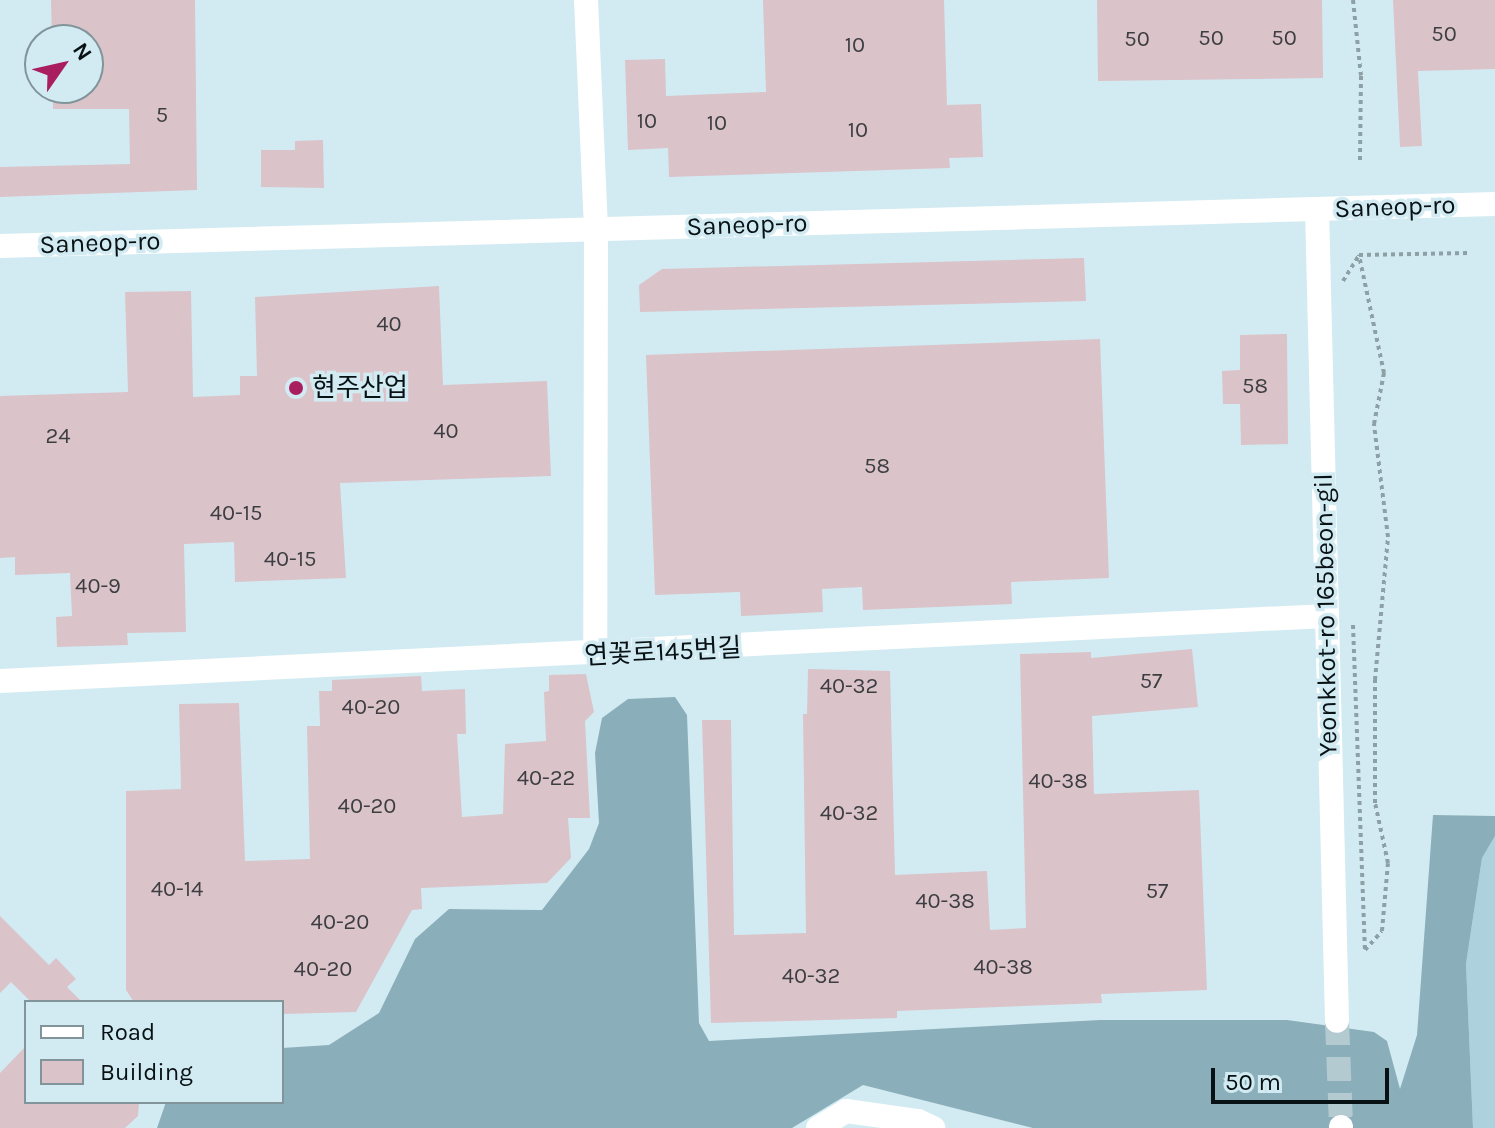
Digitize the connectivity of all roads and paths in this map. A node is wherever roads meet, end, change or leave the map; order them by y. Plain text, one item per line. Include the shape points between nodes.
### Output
1 (586, 0) edge
2 (1353, 0) edge
3 (1360, 164) dead end
4 (1495, 204) edge
5 (1317, 209) junction
6 (596, 229) junction
7 (0, 246) edge
8 (1469, 253) dead end
9 (1359, 255) junction
10 (1341, 286) dead end
11 (1326, 616) junction
12 (1353, 618) dead end
13 (595, 656) junction
14 (0, 681) edge
15 (1337, 1021) tunnel mouth
16 (818, 1128) edge
17 (933, 1128) edge

1 - 6 street
2 - 3 path via 1361,76
4 - 5 street, Saneop-ro
5 - 6 street, Saneop-ro
5 - 11 street, Yeonkkot-ro 165beon-gil
6 - 7 street, Saneop-ro
6 - 13 street
8 - 9 path
9 - 10 path
9 - 12 path via 1384,373 1374,424 1388,537 1375,680 1375,824 1388,863 1382,931 1365,950
11 - 13 street, 연꽃로145번길
11 - 15 street, Yeonkkot-ro 165beon-gil
13 - 14 street, 연꽃로145번길
16 - 17 street via 846,1111

